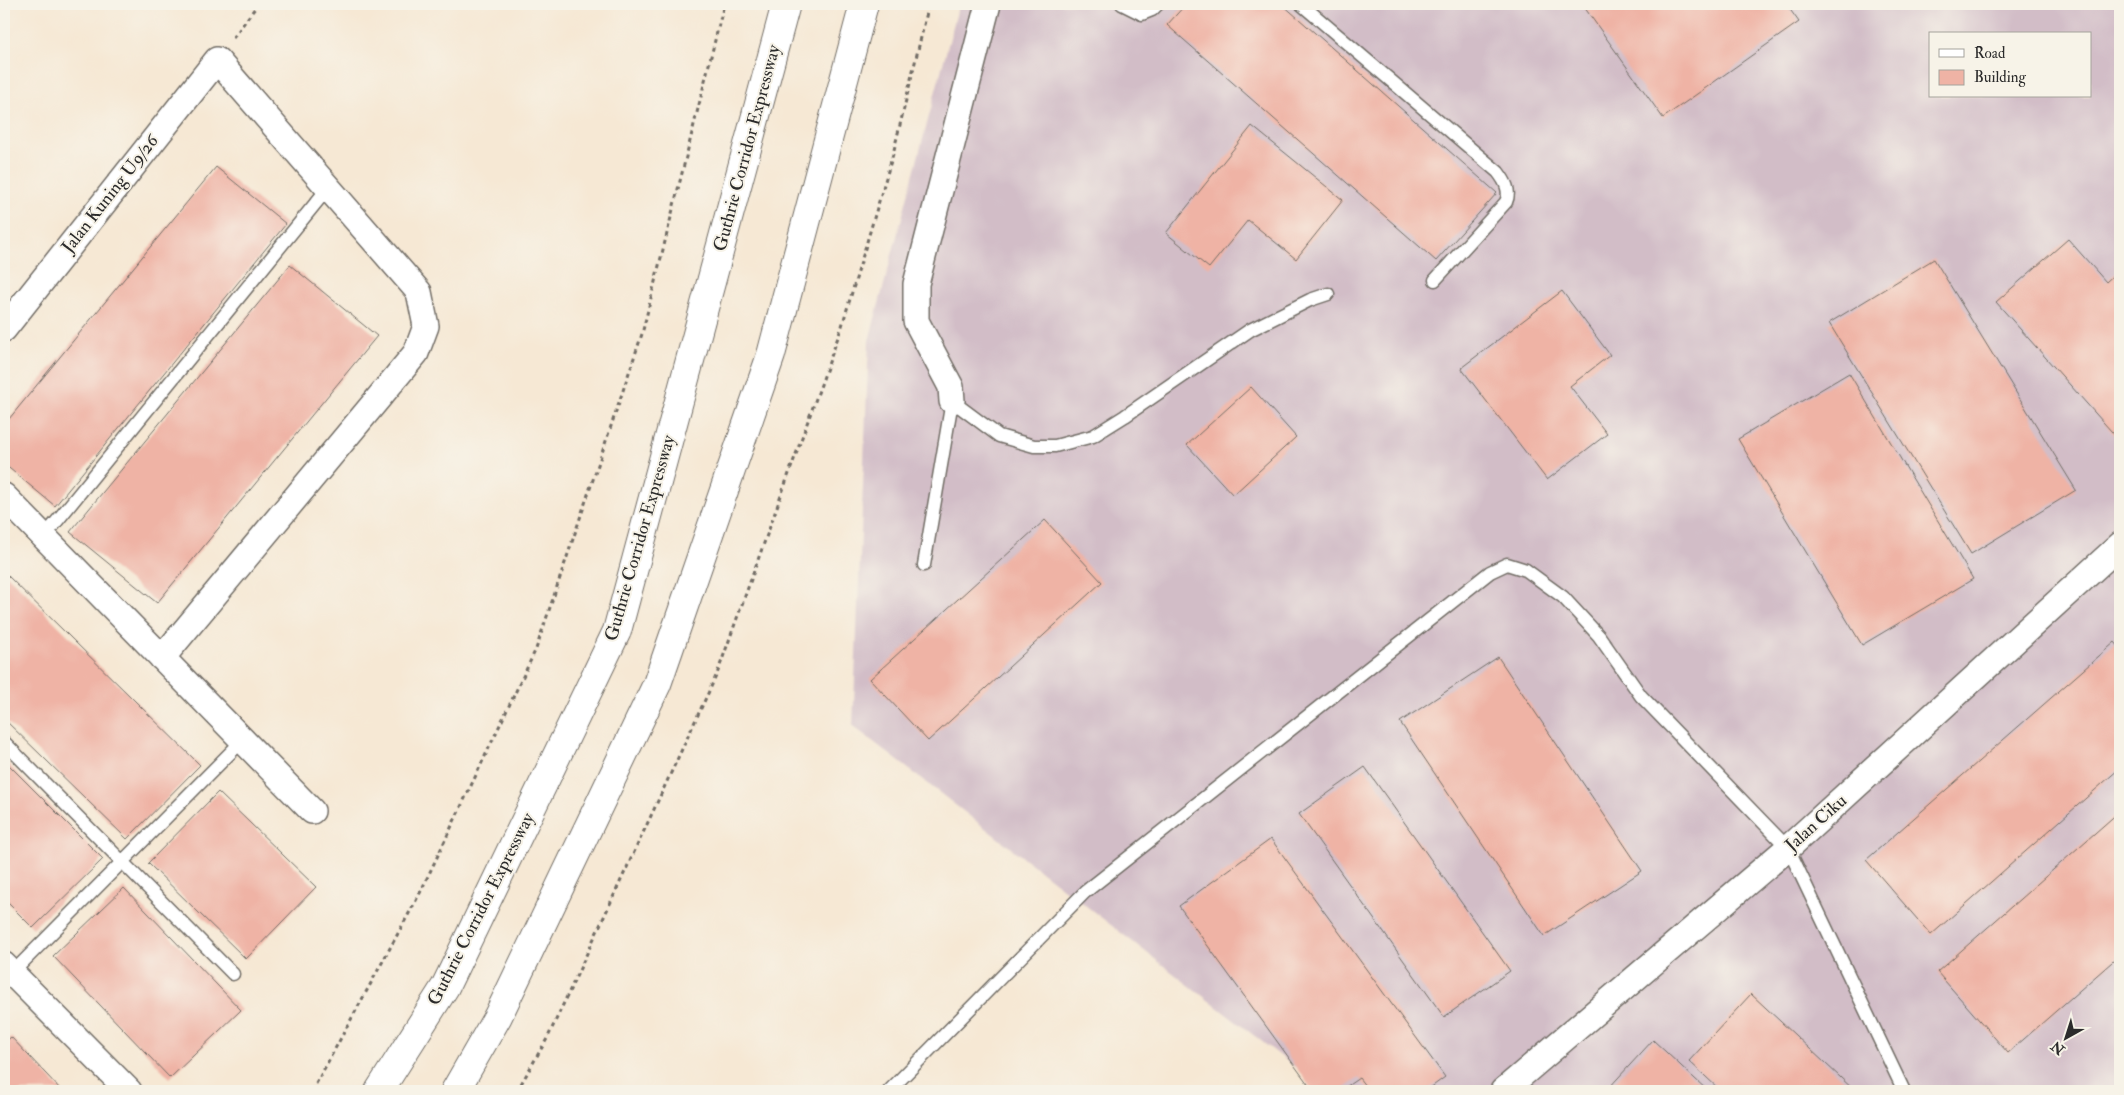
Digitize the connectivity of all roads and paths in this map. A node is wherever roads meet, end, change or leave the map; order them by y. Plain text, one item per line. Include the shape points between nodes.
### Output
1 (258, 4) edge
2 (724, 4) edge
3 (786, 4) edge
4 (864, 4) edge
5 (929, 4) edge
6 (988, 4) edge
7 (1122, 4) edge
8 (1158, 4) edge
9 (1301, 4) edge
10 (217, 60) junction
11 (328, 188) junction
12 (1436, 280) dead end
13 (1328, 294) dead end
14 (4, 329) edge
15 (952, 401) junction
16 (4, 496) edge
17 (44, 537) junction
18 (2120, 545) edge
19 (924, 565) dead end
20 (162, 658) junction
21 (242, 741) junction
22 (4, 742) edge
23 (312, 811) dead end
24 (1788, 848) junction
25 (122, 862) junction
26 (8, 969) edge
27 (233, 974) dead end
28 (129, 1091) edge
29 (312, 1091) edge
30 (379, 1091) edge
31 (454, 1091) edge
32 (517, 1091) edge
33 (889, 1091) edge
34 (1503, 1091) edge
35 (1904, 1091) edge

1 - 10 path
2 - 29 path via 642,334 536,649 419,895
3 - 30 highway, Guthrie Corridor Expressway via 617,631 445,987
4 - 31 highway via 771,355 657,684 498,1016
5 - 32 path via 893,154 842,326 717,674 548,1037
6 - 15 street via 916,284 916,321 951,387
7 - 8 lane via 1142,14
9 - 12 lane via 1506,182 1506,202
10 - 11 street
10 - 14 street, Jalan Kuning U9/26
11 - 17 lane
11 - 20 street via 419,292 426,326 416,353
13 - 15 lane via 1250,330 1093,436 1055,446 1034,446 999,436
15 - 19 lane
16 - 17 street
17 - 20 street
18 - 24 street, Jalan Ciku
20 - 21 street
21 - 23 street
21 - 25 lane
22 - 25 lane
24 - 33 lane via 1641,696 1599,636 1563,597 1526,570 1506,564 1483,577 1085,892
24 - 34 street, Jalan Ciku
24 - 35 lane
25 - 26 lane
25 - 27 lane
26 - 28 street

